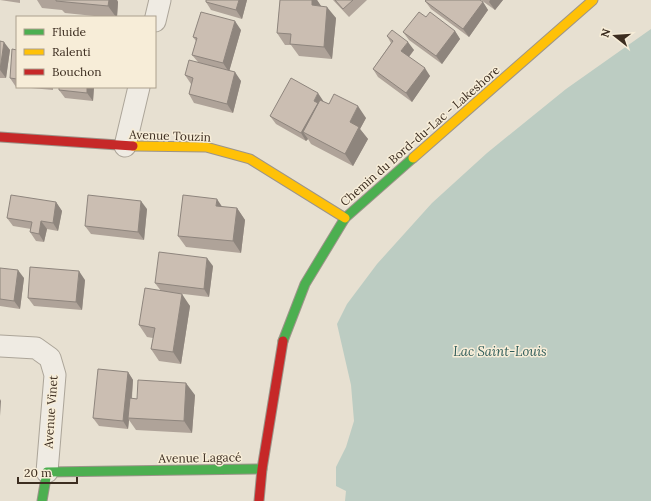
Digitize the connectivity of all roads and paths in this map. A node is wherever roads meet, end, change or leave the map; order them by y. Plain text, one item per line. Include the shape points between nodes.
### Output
1 (160, 0) edge
2 (592, 0) edge
3 (156, 18) edge
4 (140, 88) edge
5 (0, 137) edge
6 (125, 146) junction
7 (345, 218) junction
8 (0, 346) edge
9 (262, 469) junction
10 (47, 472) junction
11 (42, 501) edge
12 (259, 501) edge

1 - 3 street
2 - 7 street, Chemin du Bord-du-Lac - Lakeshore
4 - 6 street
5 - 6 street, Avenue Touzin
6 - 7 street, Avenue Touzin via 206,147 250,159
7 - 9 street, Chemin du Bord-du-Lac - Lakeshore via 305,284 283,341
8 - 10 street, Avenue Vinet via 36,348 50,358 55,375
9 - 10 street, Avenue Lagacé
9 - 12 street, Chemin du Bord-du-Lac - Lakeshore
10 - 11 street

